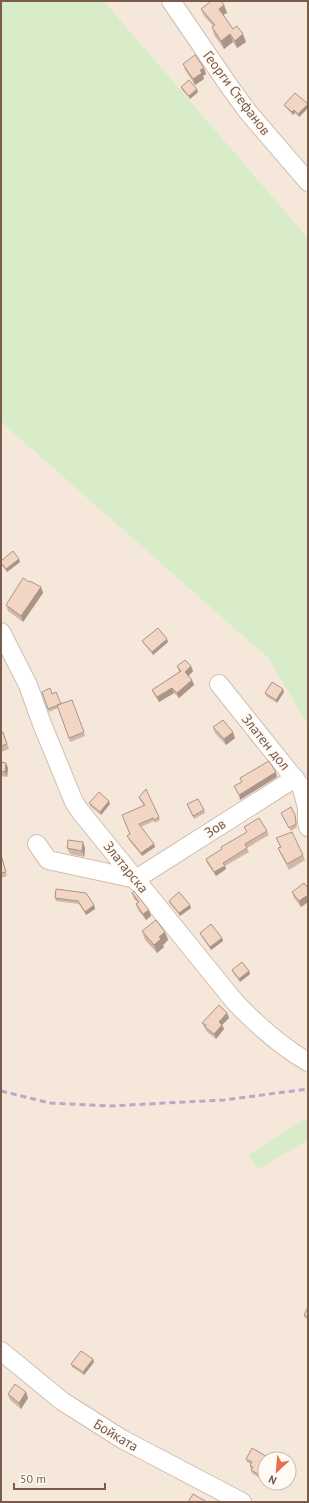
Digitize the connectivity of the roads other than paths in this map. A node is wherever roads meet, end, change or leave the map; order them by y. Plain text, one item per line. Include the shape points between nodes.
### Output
1 (171, 1) edge
2 (308, 182) edge
3 (1, 632) edge
4 (219, 684) dead end
5 (295, 778) junction
6 (308, 827) edge
7 (38, 844) dead end
8 (136, 880) junction
9 (308, 1062) edge
10 (1, 1351) edge
11 (242, 1502) edge

1 - 2 street, Георги Стефанов via 229,86
3 - 8 street, Златарска via 28,684 74,802
4 - 5 street, Златен дол
5 - 6 street, Златен дол via 302,788
5 - 8 street, Зов
7 - 8 street via 48,860
8 - 9 street, Златарска via 251,1019 278,1042
10 - 11 street, Бойката via 62,1401 122,1439

